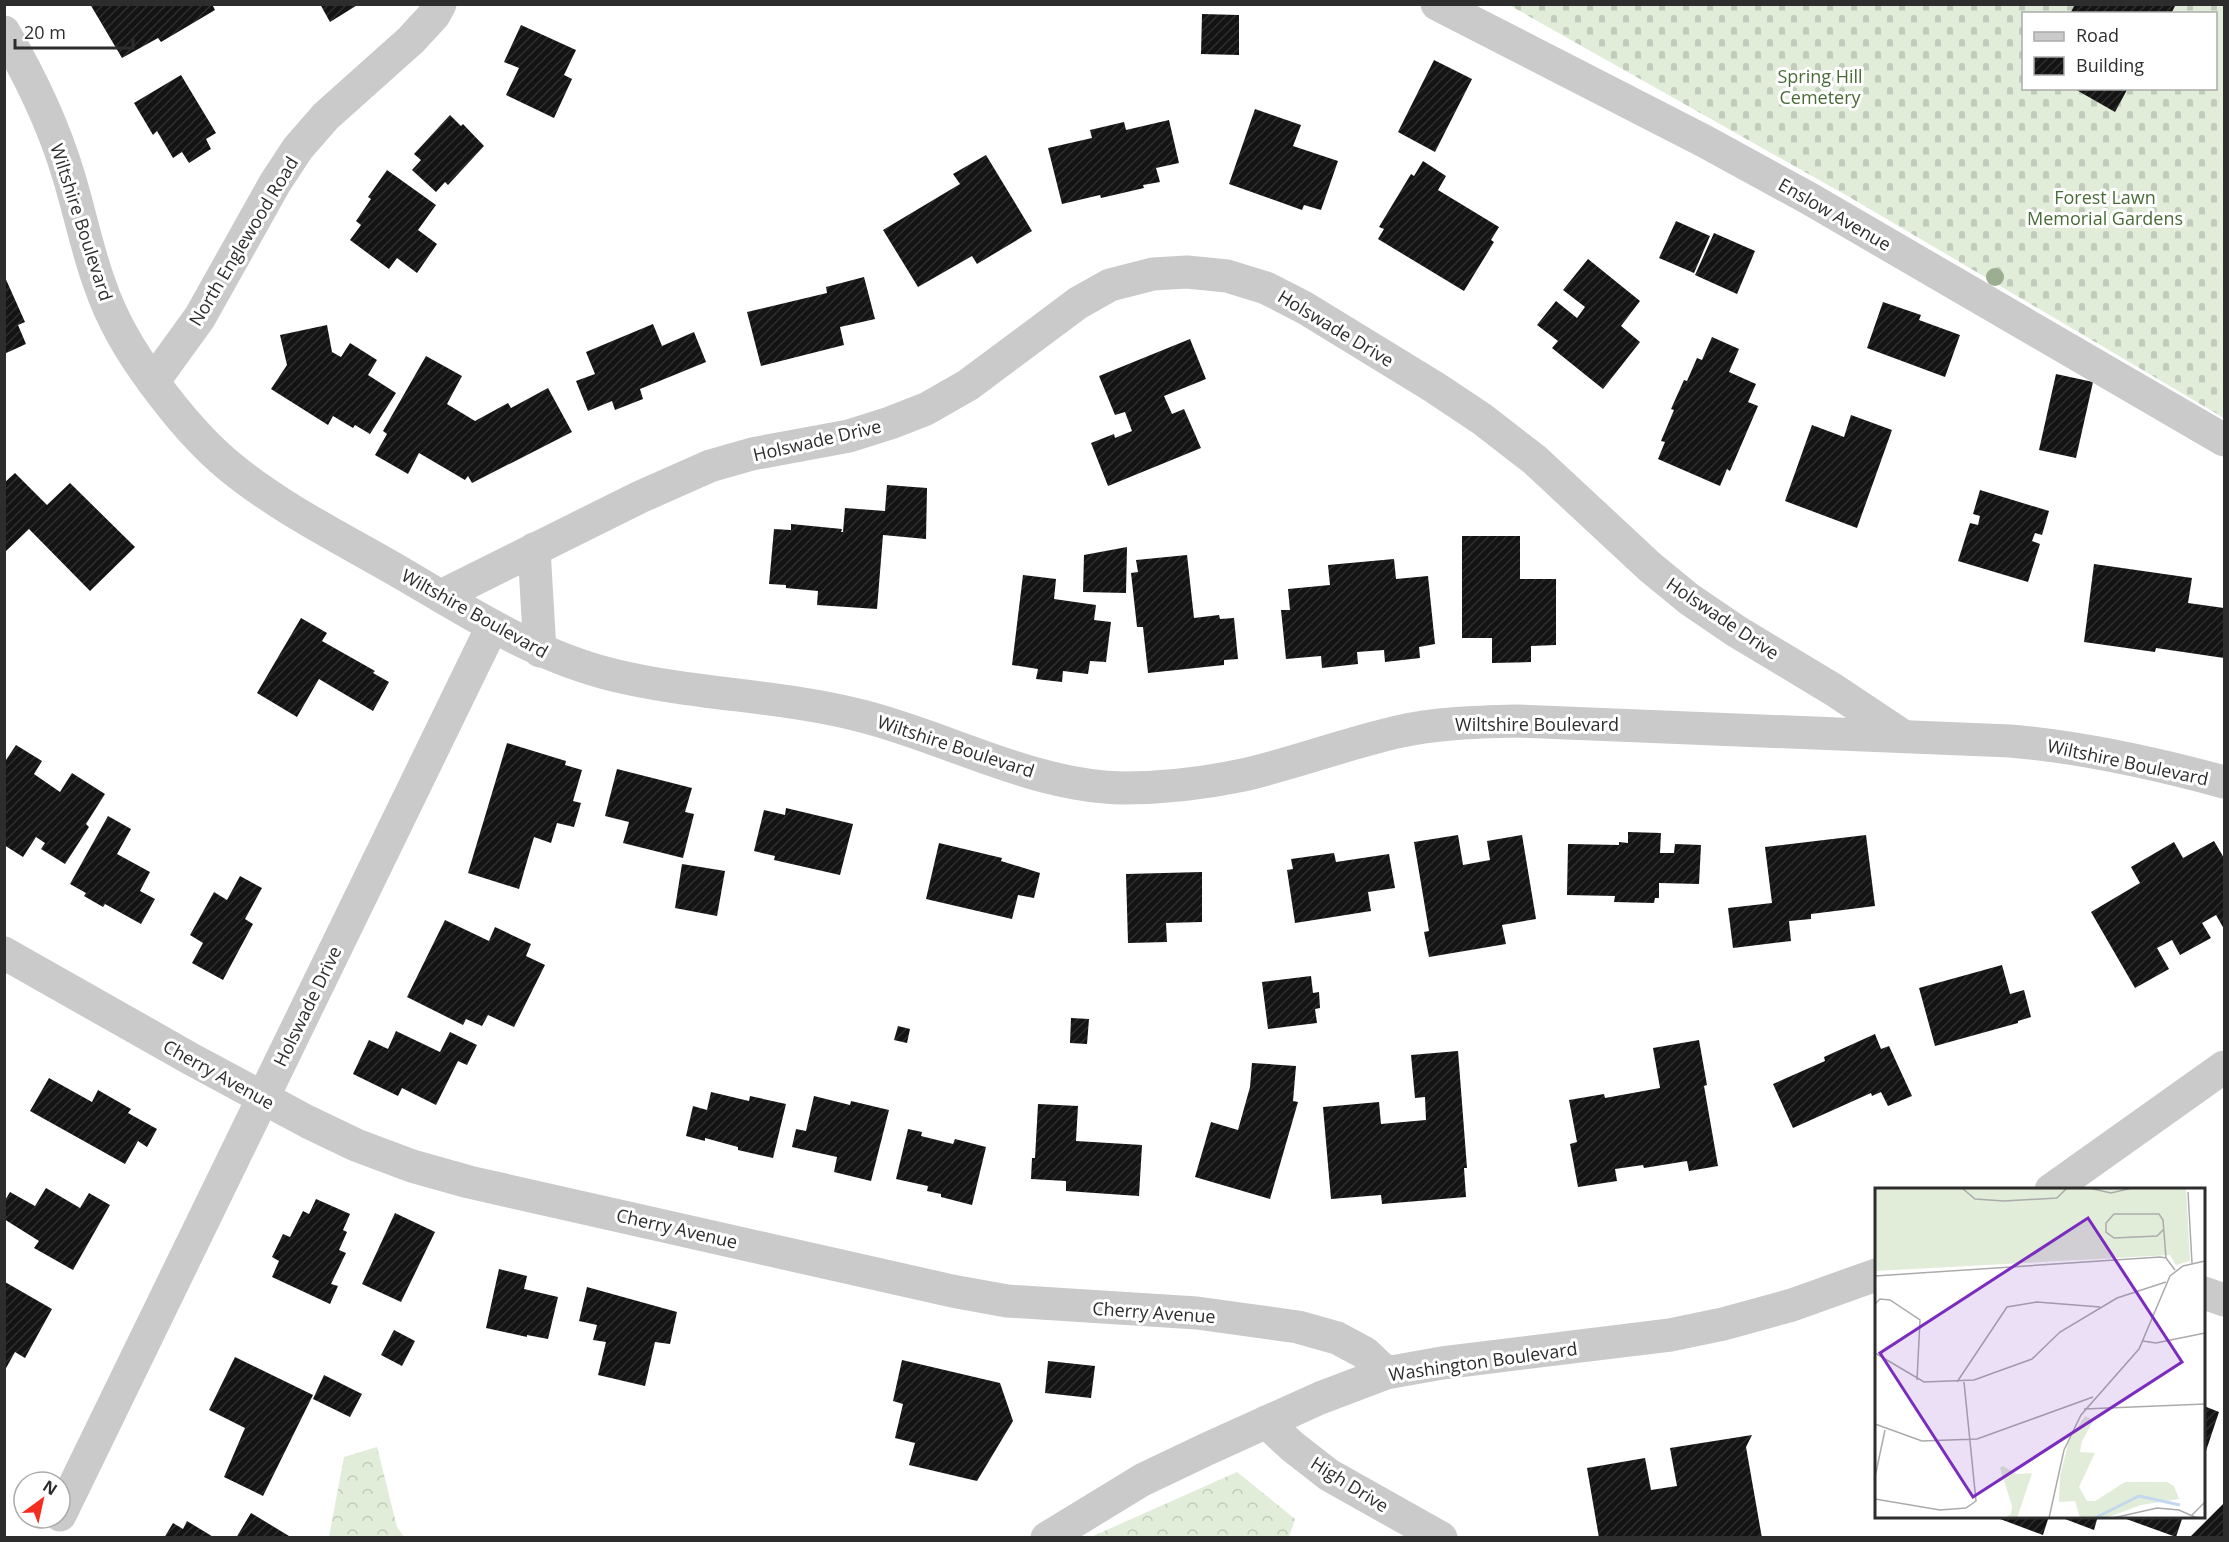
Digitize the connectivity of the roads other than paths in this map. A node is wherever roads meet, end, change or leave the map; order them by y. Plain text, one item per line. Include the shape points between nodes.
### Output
1 (440, 4) edge
2 (1437, 4) edge
3 (4, 32) edge
4 (153, 382) junction
5 (2224, 440) edge
6 (534, 549) junction
7 (441, 596) junction
8 (492, 627) junction
9 (540, 651) junction
10 (1903, 736) junction
11 (2224, 782) edge
12 (4, 953) edge
13 (2224, 1067) edge
14 (262, 1098) junction
15 (2054, 1188) edge
16 (1875, 1275) edge
17 (2205, 1293) edge
18 (2224, 1300) edge
19 (1386, 1373) junction
20 (1266, 1422) junction
21 (72, 1489) edge
22 (1047, 1538) edge
23 (1441, 1538) edge

1 - 4 street, North Englewood Road via 411,40 326,116 298,148 200,317
2 - 5 street, Enslow Avenue via 1810,199
3 - 4 street, Wiltshire Boulevard via 28,72 49,122 69,176 101,290 127,343
4 - 7 street, Wiltshire Boulevard via 191,429 237,472 272,498
6 - 7 street, Holswade Drive
6 - 9 street
6 - 10 street, Holswade Drive via 710,466 849,436 926,408 968,384 1078,303 1110,285 1153,274 1227,276 1266,288 1305,308 1482,419 1535,460 1689,599
7 - 8 street, Wiltshire Boulevard
8 - 9 street, Wiltshire Boulevard
8 - 14 street, Holswade Drive
9 - 10 street, Wiltshire Boulevard via 665,686 861,715 1042,775 1121,788 1244,774 1400,731 1457,723 1529,721
10 - 11 street, Wiltshire Boulevard via 2056,745
12 - 14 street, Cherry Avenue
13 - 15 street
14 - 19 street, Cherry Avenue via 356,1145 469,1182 1007,1301 1197,1313 1298,1327 1337,1338 1365,1353
14 - 21 street, Holswade Drive
16 - 19 street, Washington Boulevard via 1792,1305 1670,1335
17 - 18 street
19 - 20 street, Washington Boulevard
20 - 22 street, Washington Boulevard via 1143,1480
20 - 23 street, High Drive via 1329,1475

